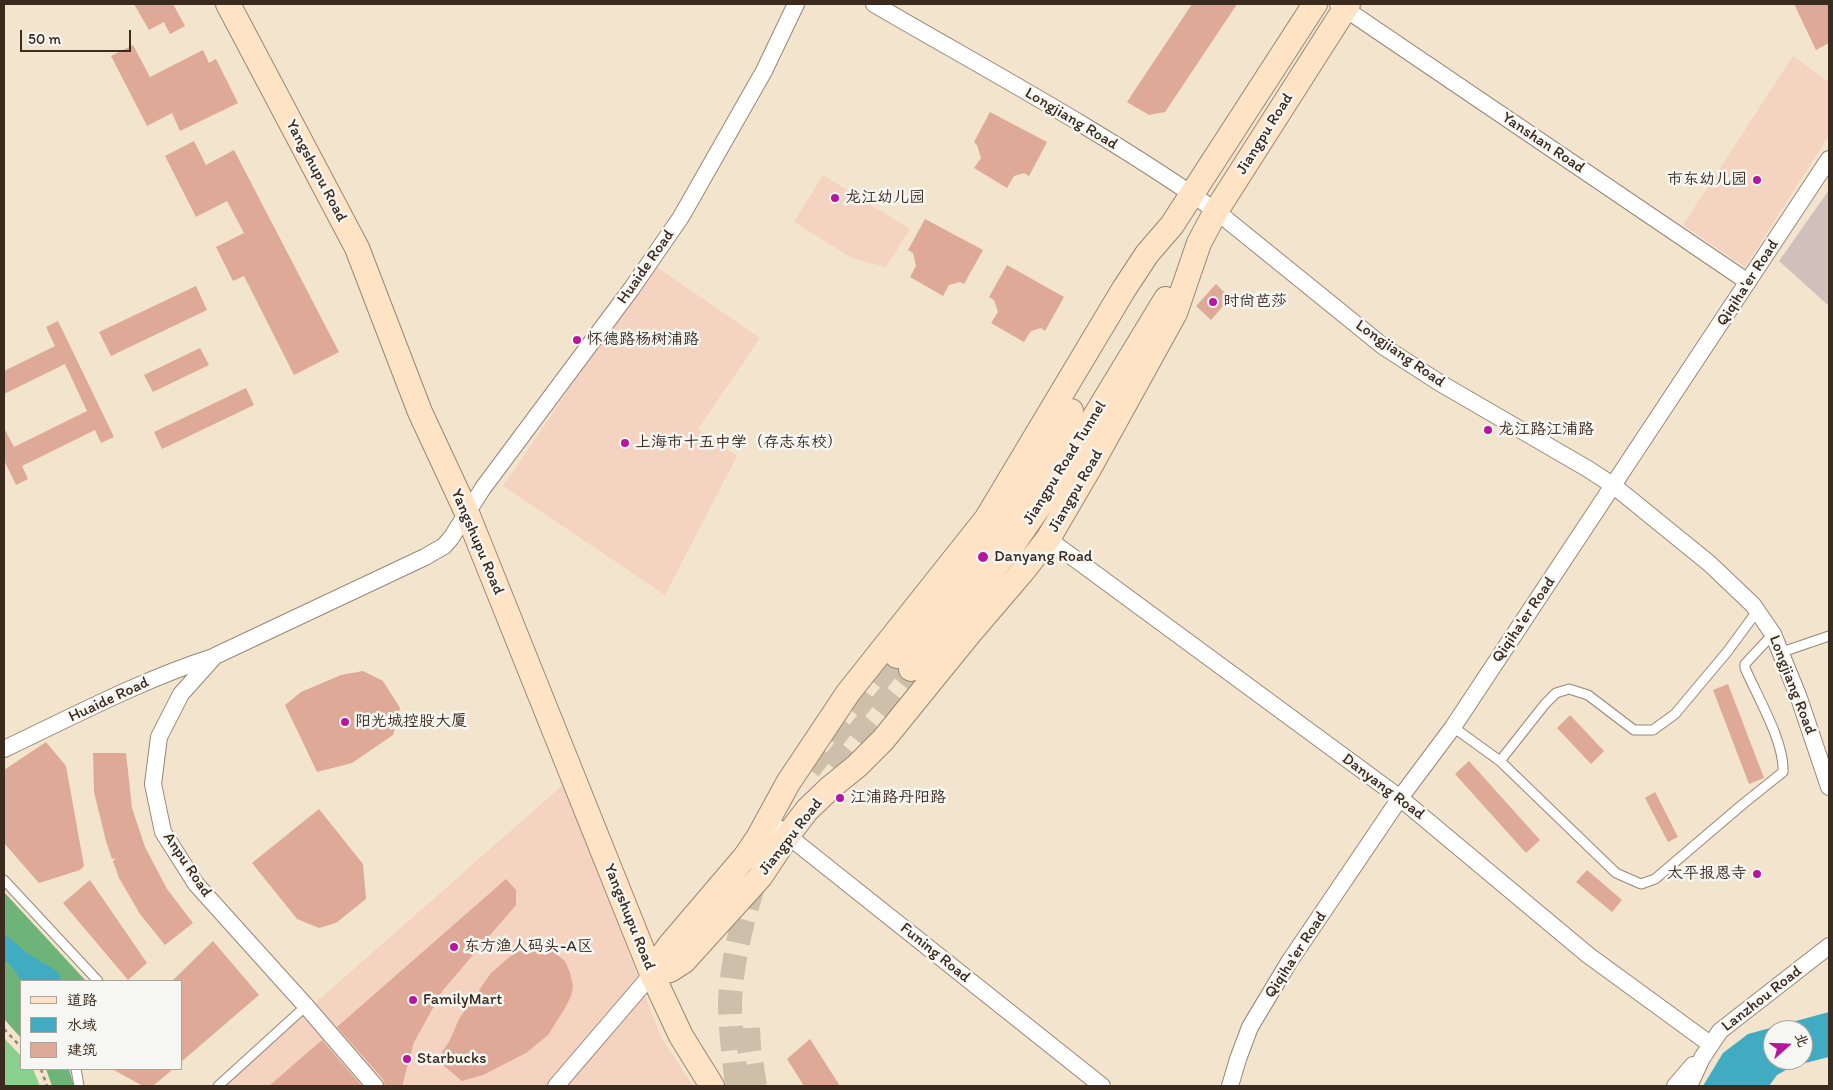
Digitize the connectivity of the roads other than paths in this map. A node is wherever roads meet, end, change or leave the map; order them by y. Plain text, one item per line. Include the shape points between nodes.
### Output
1 (228, 4) edge
2 (796, 4) edge
3 (874, 4) edge
4 (1315, 4) edge
5 (1343, 5) edge
6 (1829, 159) edge
7 (1191, 193) junction
8 (1216, 210) junction
9 (1172, 225) junction
10 (1199, 243) junction
11 (1748, 282) junction
12 (1614, 486) junction
13 (467, 513) junction
14 (1048, 539) junction
15 (1758, 610) junction
16 (1774, 634) junction
17 (1829, 636) edge
18 (1782, 652) junction
19 (215, 656) junction
20 (1454, 727) junction
21 (4, 749) edge
22 (1500, 761) junction
23 (1829, 787) edge
24 (1400, 798) junction
25 (768, 820) junction
26 (788, 836) junction
27 (4, 880) edge
28 (1829, 946) edge
29 (652, 974) junction
30 (97, 980) edge
31 (306, 1006) junction
32 (1710, 1044) junction
33 (76, 1070) edge
34 (79, 1086) edge
35 (218, 1086) edge
36 (375, 1086) edge
37 (556, 1086) edge
38 (712, 1086) edge
39 (1102, 1086) edge
40 (1230, 1086) edge
41 (1675, 1086) edge
42 (1689, 1086) edge

1 - 13 main road, Yangshupu Road via 357,248 420,412
2 - 13 street, Huaide Road via 759,80 681,217
3 - 7 street, Longjiang Road via 1093,131
4 - 7 main road, Jiangpu Road
5 - 8 main road, Jiangpu Road
5 - 11 street, Yanshan Road
6 - 11 street, Qiqiha'er Road
7 - 8 street, Longjiang Road
7 - 9 main road, Jiangpu Road
8 - 10 main road, Jiangpu Road
8 - 12 street, Longjiang Road via 1384,347
9 - 10 main road, Jiangpu Road Tunnel via 1028,489 904,663 1012,546 1047,495
9 - 25 main road, Jiangpu Road via 1147,254 1124,290 987,518 848,693 793,775
10 - 14 main road, Jiangpu Road via 1175,313
11 - 12 street, Qiqiha'er Road
12 - 15 street, Longjiang Road via 1710,564
12 - 20 street, Qiqiha'er Road
13 - 19 street, Anpu Road via 451,538 436,551
13 - 29 main road, Yangshupu Road
14 - 24 street, Danyang Road
14 - 26 main road, Jiangpu Road via 883,740 808,810
15 - 16 street, Longjiang Road
15 - 22 lane via 1675,714 1653,730 1634,730 1588,695 1569,689 1556,693 1545,704
16 - 18 street, Longjiang Road
16 - 22 lane via 1745,664 1745,668 1778,743 1784,761 1783,772 1655,879 1641,884 1616,873
17 - 18 lane
18 - 23 street, Longjiang Road
19 - 21 street, Huaide Road via 156,678
19 - 31 street, Anpu Road via 182,694 159,738 153,784 163,832 196,884
20 - 22 lane
20 - 24 street, Qiqiha'er Road
24 - 32 street, Danyang Road via 1588,955
24 - 40 street, Qiqiha'er Road via 1250,1027
25 - 26 street, Funing Road
25 - 29 main road, Jiangpu Road via 745,857 670,945
26 - 29 main road, Jiangpu Road via 760,877 684,961 670,970
26 - 39 street, Funing Road
27 - 30 lane
28 - 32 street, Lanzhou Road via 1720,1031
29 - 37 street, Jiangpu Road
29 - 38 main road, Yangshupu Road via 681,1036
31 - 35 lane
31 - 36 street, Anpu Road
32 - 41 street
32 - 42 street, Lanzhou Road
33 - 34 lane

